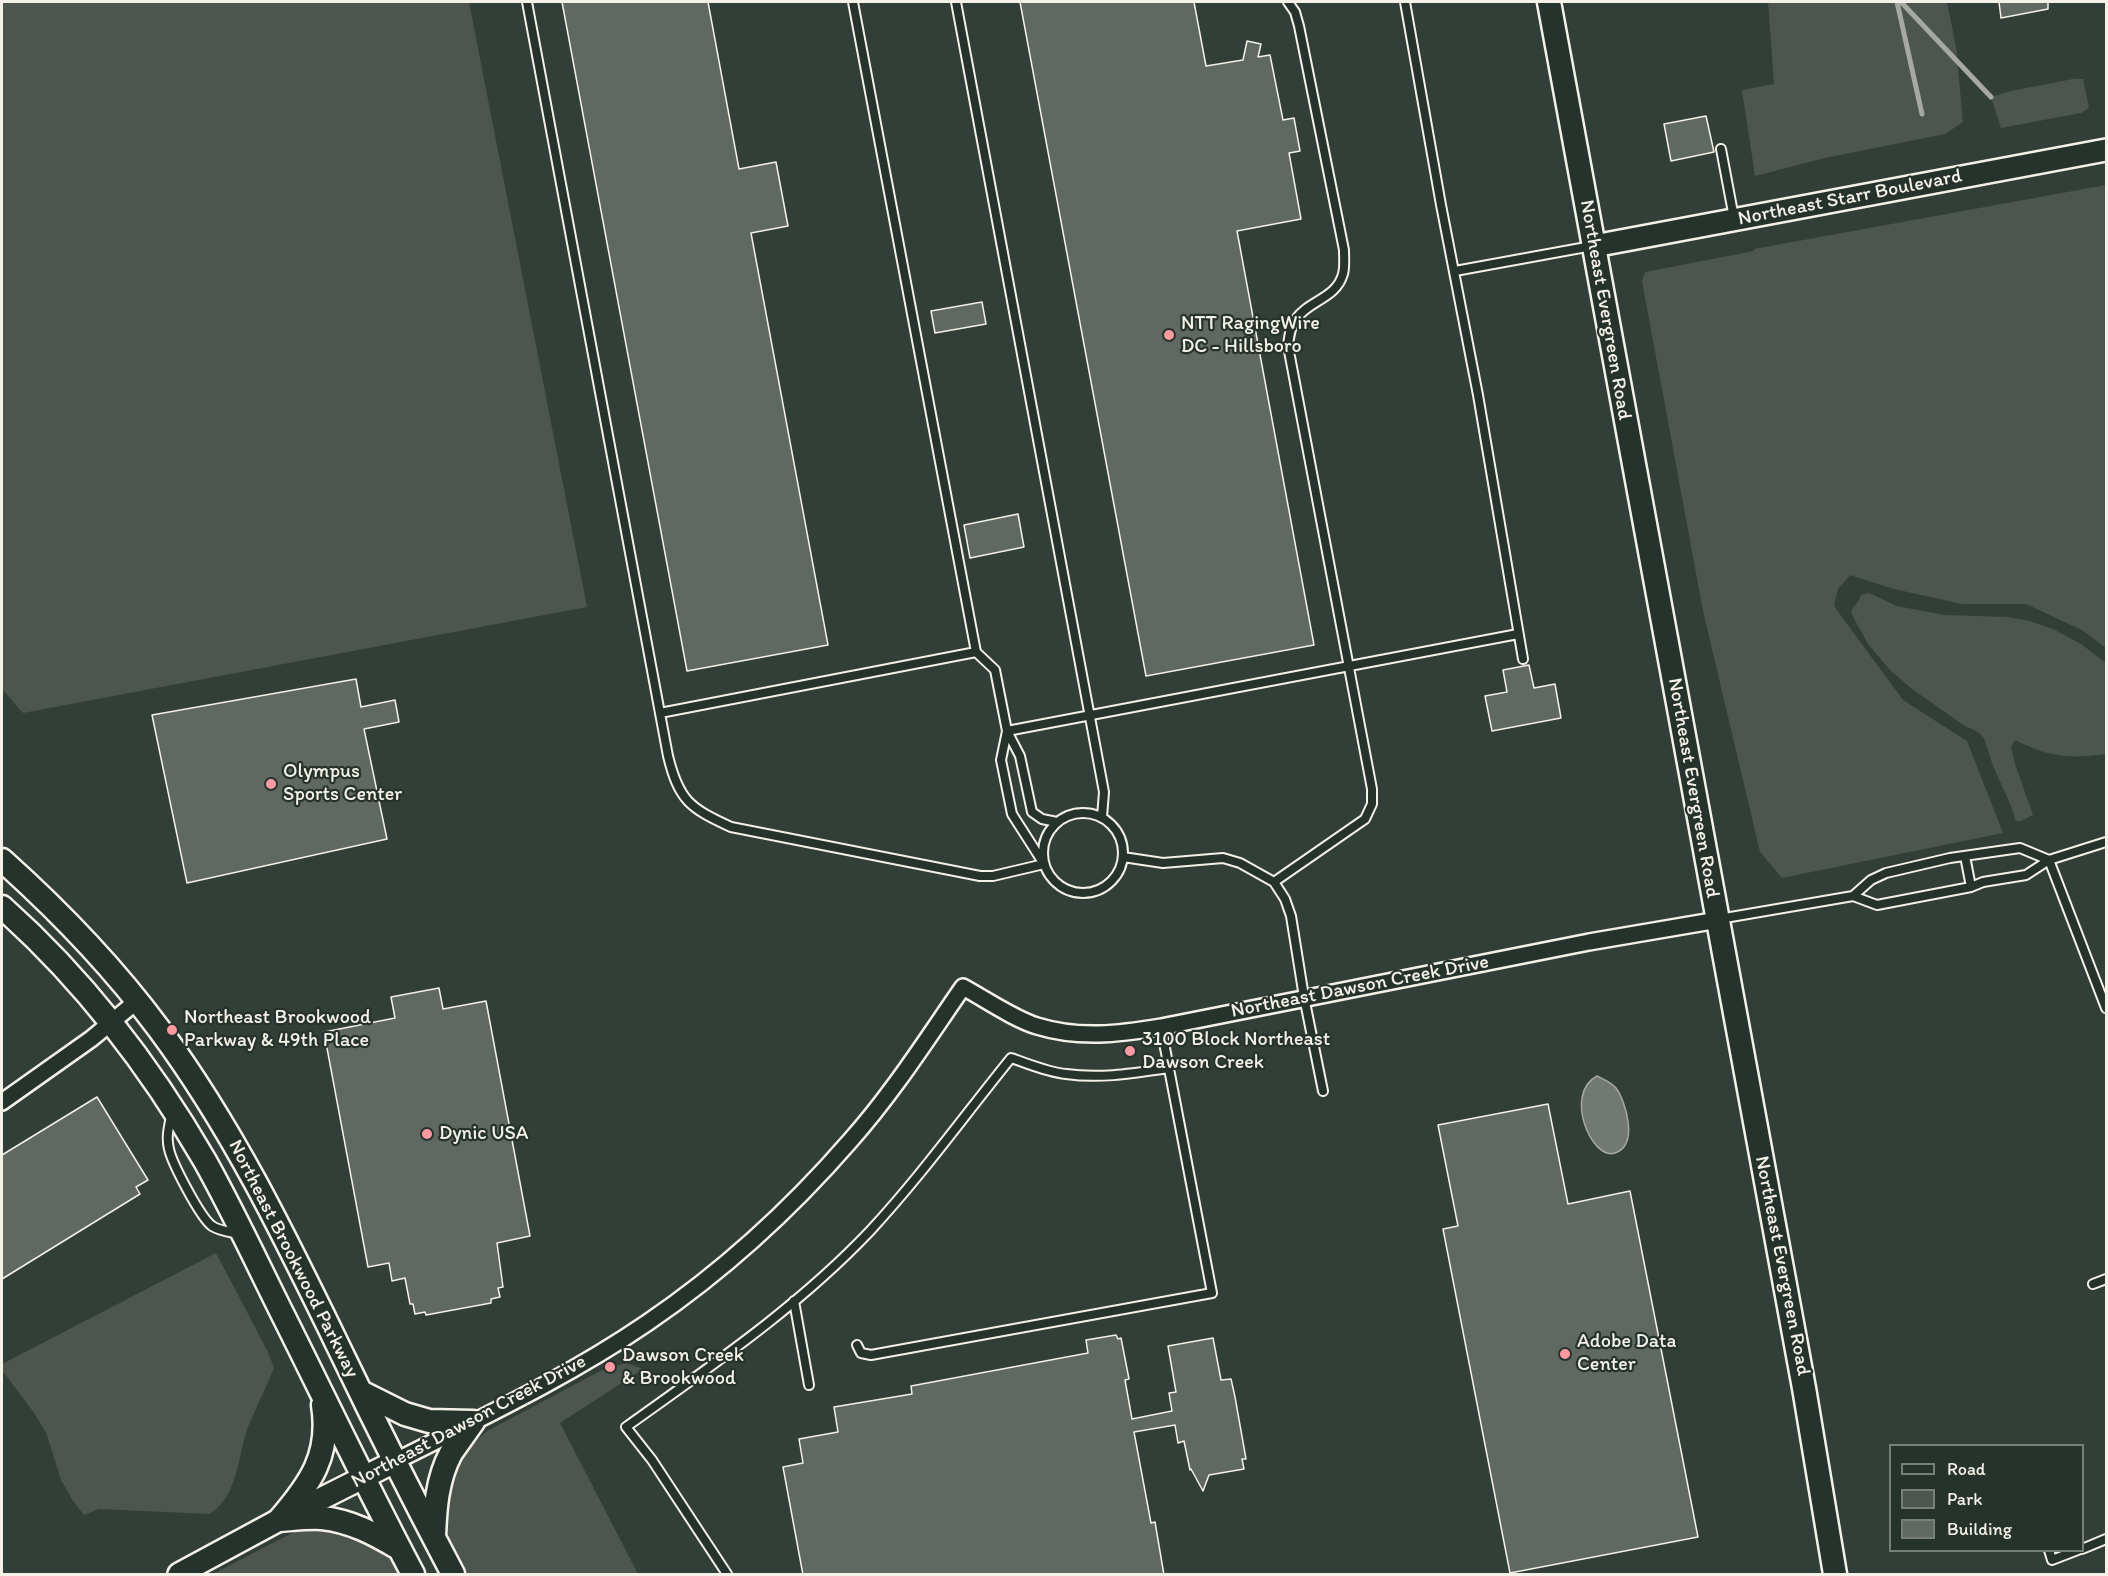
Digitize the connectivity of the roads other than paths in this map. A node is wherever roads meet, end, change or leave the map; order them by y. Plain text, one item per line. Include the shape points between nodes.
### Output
1 (527, 2) edge
2 (853, 2) edge
3 (956, 2) edge
4 (1288, 2) edge
5 (1405, 2) edge
6 (1549, 2) edge
7 (1721, 149) dead end
8 (2106, 150) edge
9 (1734, 220) junction
10 (1594, 246) junction
11 (1455, 271) junction
12 (1518, 634) junction
13 (976, 652) junction
14 (1523, 659) dead end
15 (1350, 666) junction
16 (660, 713) junction
17 (1090, 715) junction
18 (1007, 731) junction
19 (1102, 817) junction
20 (1057, 822) junction
21 (2106, 842) edge
22 (1965, 856) junction
23 (1123, 857) junction
24 (2, 860) edge
25 (2049, 860) junction
26 (1044, 864) junction
27 (1274, 882) junction
28 (1971, 887) junction
29 (1853, 896) junction
30 (2, 907) edge
31 (1718, 920) junction
32 (1304, 997) junction
33 (137, 1001) junction
34 (2106, 1008) edge
35 (112, 1022) junction
36 (1161, 1027) junction
37 (1170, 1068) junction
38 (1323, 1091) dead end
39 (2, 1102) edge
40 (2106, 1279) edge
41 (2092, 1284) dead end
42 (794, 1301) junction
43 (857, 1346) dead end
44 (809, 1385) dead end
45 (321, 1392) junction
46 (360, 1392) junction
47 (473, 1422) junction
48 (396, 1461) junction
49 (364, 1477) junction
50 (279, 1520) junction
51 (434, 1539) junction
52 (2106, 1539) edge
53 (2084, 1548) edge
54 (400, 1549) junction
55 (2049, 1552) edge
56 (2075, 1552) edge
57 (179, 1575) edge
58 (413, 1575) edge
59 (453, 1575) edge
60 (727, 1575) edge
61 (1835, 1575) edge

1 - 16 lane
2 - 13 lane
3 - 17 lane
4 - 15 lane via 1299,26 1344,250 1339,283 1297,317 1288,346
5 - 11 lane
6 - 10 main road, Northeast Evergreen Road
7 - 9 lane
8 - 9 street, Northeast Starr Boulevard
9 - 10 street, Northeast Starr Boulevard
10 - 11 lane
10 - 31 main road, Northeast Evergreen Road
11 - 12 lane
12 - 14 lane
12 - 15 lane
13 - 16 lane
13 - 18 lane via 995,670
15 - 17 lane
15 - 27 lane via 1372,804 1365,819
16 - 26 lane via 678,790 705,815 731,827 980,876
17 - 18 lane
17 - 19 lane via 1104,792
18 - 20 lane via 1020,756 1032,812
18 - 26 lane via 1001,760 1011,814
19 - 20 lane via 1071,814
19 - 23 lane via 1122,841
20 - 26 lane via 1042,849
21 - 25 lane
22 - 25 lane via 2020,848
22 - 28 lane
22 - 29 lane via 1886,873
23 - 26 lane via 1118,872 1095,892 1064,889 1051,879
23 - 27 lane via 1163,863 1223,858
24 - 33 main road, Northeast Brookwood Parkway
25 - 28 lane via 2026,874
25 - 34 lane
27 - 32 lane via 1291,916
28 - 29 lane via 1876,905
29 - 31 lane
30 - 35 main road, Northeast Brookwood Parkway via 58,961
31 - 32 street, Northeast Dawson Creek Drive
31 - 61 main road, Northeast Evergreen Road
32 - 36 street, Northeast Dawson Creek Drive
32 - 38 lane
33 - 35 street
33 - 46 main road, Northeast Brookwood Parkway via 235,1144 281,1228
35 - 39 street
35 - 45 main road, Northeast Brookwood Parkway via 204,1160
36 - 37 lane
36 - 47 street, Northeast Dawson Creek Drive via 1106,1035 1060,1031 1035,1025 963,987 851,1141 777,1218 648,1323 559,1377
37 - 42 lane via 1087,1076 1063,1074 1011,1058 877,1223
37 - 43 lane via 1212,1293 871,1355 861,1353
40 - 41 lane
42 - 44 lane
42 - 60 lane via 758,1333 626,1427
45 - 49 main road, Northeast Brookwood Parkway
45 - 50 main road via 326,1421 321,1453 304,1491
46 - 47 main road via 405,1414 429,1420
46 - 48 main road, Northeast Brookwood Parkway
47 - 48 street, Northeast Dawson Creek Drive
47 - 51 main road via 445,1470 438,1493
48 - 49 street, Northeast Dawson Creek Drive
48 - 51 main road, Northeast Brookwood Parkway
49 - 50 street, Northeast Dawson Creek Drive
49 - 54 main road, Northeast Brookwood Parkway
50 - 54 main road via 335,1520 357,1526
50 - 57 street, Northeast Dawson Creek Drive
51 - 59 main road, Northeast Brookwood Parkway
52 - 53 lane
54 - 58 main road, Northeast Brookwood Parkway
55 - 56 lane via 2052,1560

